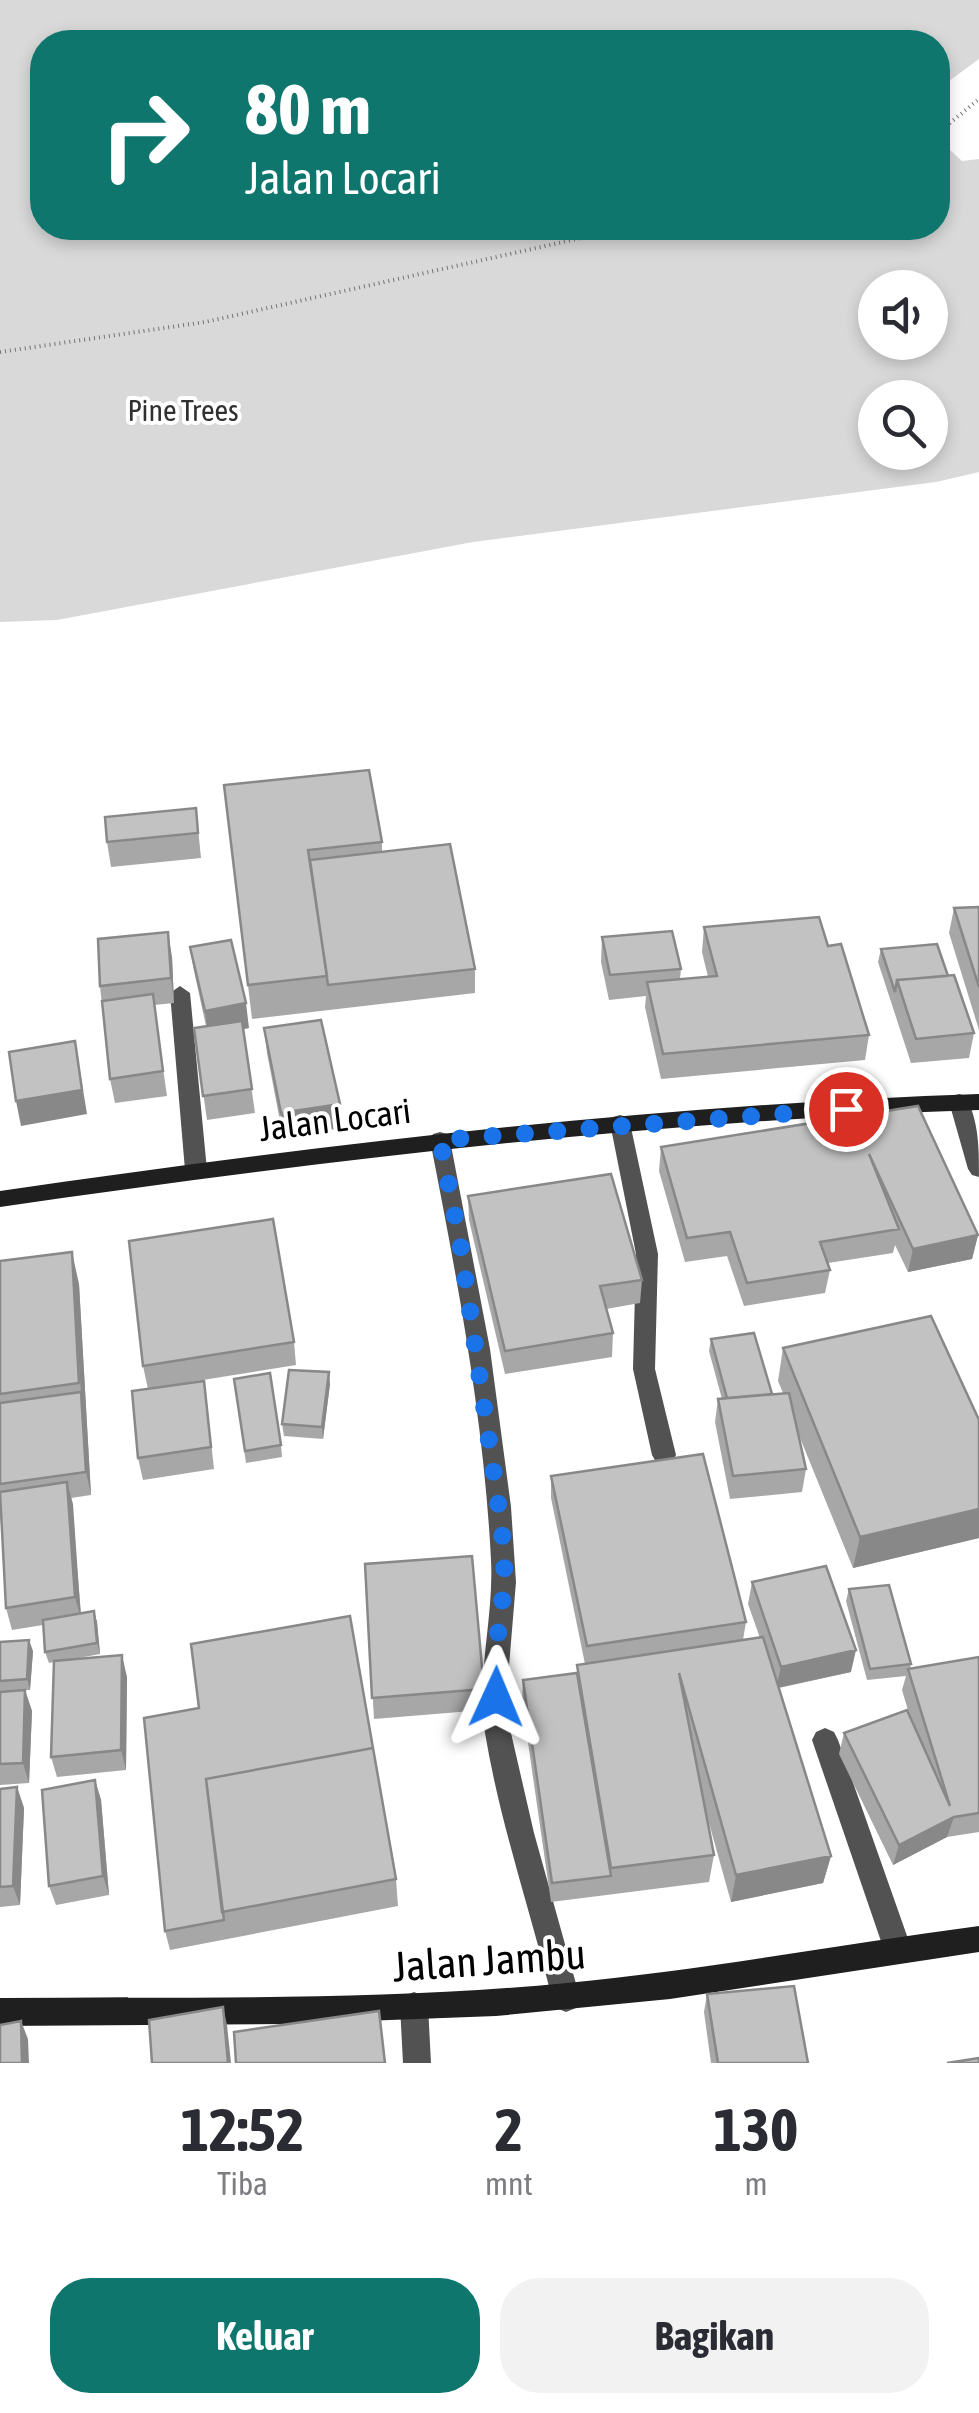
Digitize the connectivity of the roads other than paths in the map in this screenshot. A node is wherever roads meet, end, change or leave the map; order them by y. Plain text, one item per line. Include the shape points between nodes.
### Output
1 (180, 993) dead end
2 (969, 1102) edge
3 (620, 1123) junction
4 (440, 1140) junction
5 (196, 1170) junction
6 (979, 1170) edge
7 (0, 1199) edge
8 (664, 1455) edge
9 (824, 1740) dead end
10 (979, 1939) edge
11 (898, 1950) junction
12 (566, 1998) junction
13 (414, 2006) junction
14 (0, 2012) edge
15 (417, 2063) edge

1 - 5 street
2 - 3 street, Jalan Locari
2 - 6 street
3 - 4 street, Jalan Locari
3 - 8 street via 647,1254 644,1369
4 - 5 street, Jalan Locari
4 - 12 street via 502,1530 497,1731
5 - 7 street, Jalan Locari
9 - 11 street
10 - 11 street, Jalan Jambu
11 - 12 street, Jalan Jambu
12 - 13 street, Jalan Jambu
13 - 14 street, Jalan Jambu
13 - 15 street

